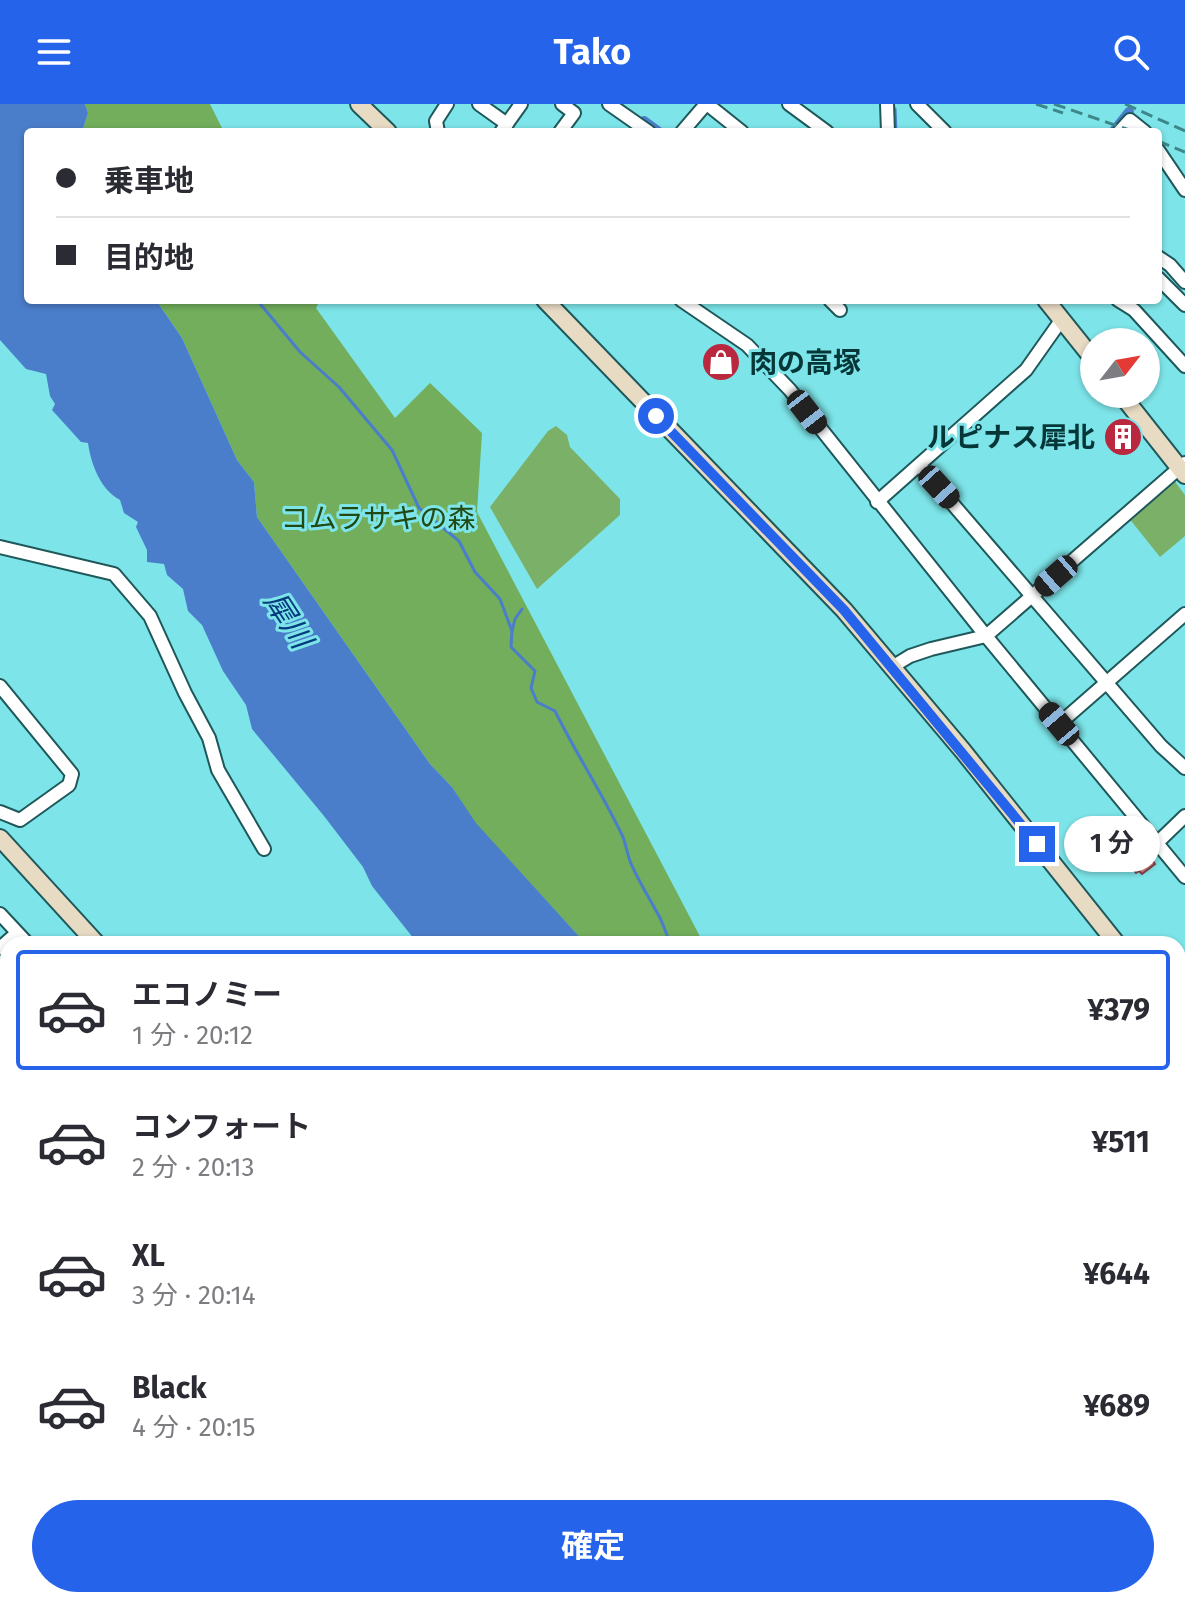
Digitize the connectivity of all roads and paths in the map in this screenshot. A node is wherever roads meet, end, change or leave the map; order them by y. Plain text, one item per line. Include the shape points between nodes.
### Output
1 (359, 104) edge
2 (447, 104) edge
3 (479, 104) edge
4 (521, 104) edge
5 (562, 104) edge
6 (609, 104) edge
7 (789, 104) edge
8 (887, 104) edge
9 (917, 104) edge
10 (704, 105) edge
11 (384, 128) edge
12 (437, 128) edge
13 (504, 128) edge
14 (563, 128) edge
15 (643, 128) edge
16 (686, 128) edge
17 (736, 128) edge
18 (822, 128) edge
19 (888, 128) edge
20 (941, 128) edge
21 (1123, 128) edge
22 (1140, 128) edge
23 (1162, 156) edge
24 (1185, 190) edge
25 (1162, 260) edge
26 (1162, 282) edge
27 (1185, 282) edge
28 (549, 304) edge
29 (687, 304) edge
30 (1124, 304) edge
31 (1185, 305) edge
32 (1053, 306) edge
33 (1080, 342) edge
34 (1185, 366) edge
35 (1133, 408) edge
36 (920, 466) junction
37 (1183, 469) edge
38 (877, 502) junction
39 (0, 547) edge
40 (1034, 595) junction
41 (1185, 614) edge
42 (986, 636) junction
43 (892, 667) junction
44 (1106, 681) junction
45 (0, 686) edge
46 (1059, 724) junction
47 (1185, 768) edge
48 (0, 812) edge
49 (1185, 816) edge
50 (0, 838) edge
51 (1157, 843) junction
52 (264, 849) dead end
53 (1185, 877) edge
54 (0, 914) edge
55 (17, 933) junction
56 (14, 936) edge
57 (20, 936) edge
58 (90, 936) edge
59 (1111, 936) edge

1 - 11 street
2 - 12 street
3 - 13 street
4 - 13 street
5 - 14 street via 574,113
6 - 15 street
7 - 18 street
8 - 19 street
9 - 20 street
10 - 16 street
10 - 17 street
21 - 22 street via 1130,120
23 - 24 street
25 - 27 street
26 - 31 street
28 - 43 street via 844,610
29 - 38 street via 747,345 790,390
30 - 34 street
32 - 33 street
32 - 36 street via 1026,370
35 - 37 street
36 - 38 street
36 - 40 street
37 - 40 street
38 - 42 street
39 - 52 street via 114,574 150,616 209,738 218,770
40 - 42 street
40 - 44 street
41 - 44 street
42 - 43 street via 931,649
42 - 46 street
43 - 59 street
44 - 46 street
44 - 47 street
45 - 48 street via 72,774 69,785 20,820
46 - 51 street
49 - 51 street
50 - 58 street
51 - 53 street
54 - 55 street
55 - 56 street
55 - 57 street

